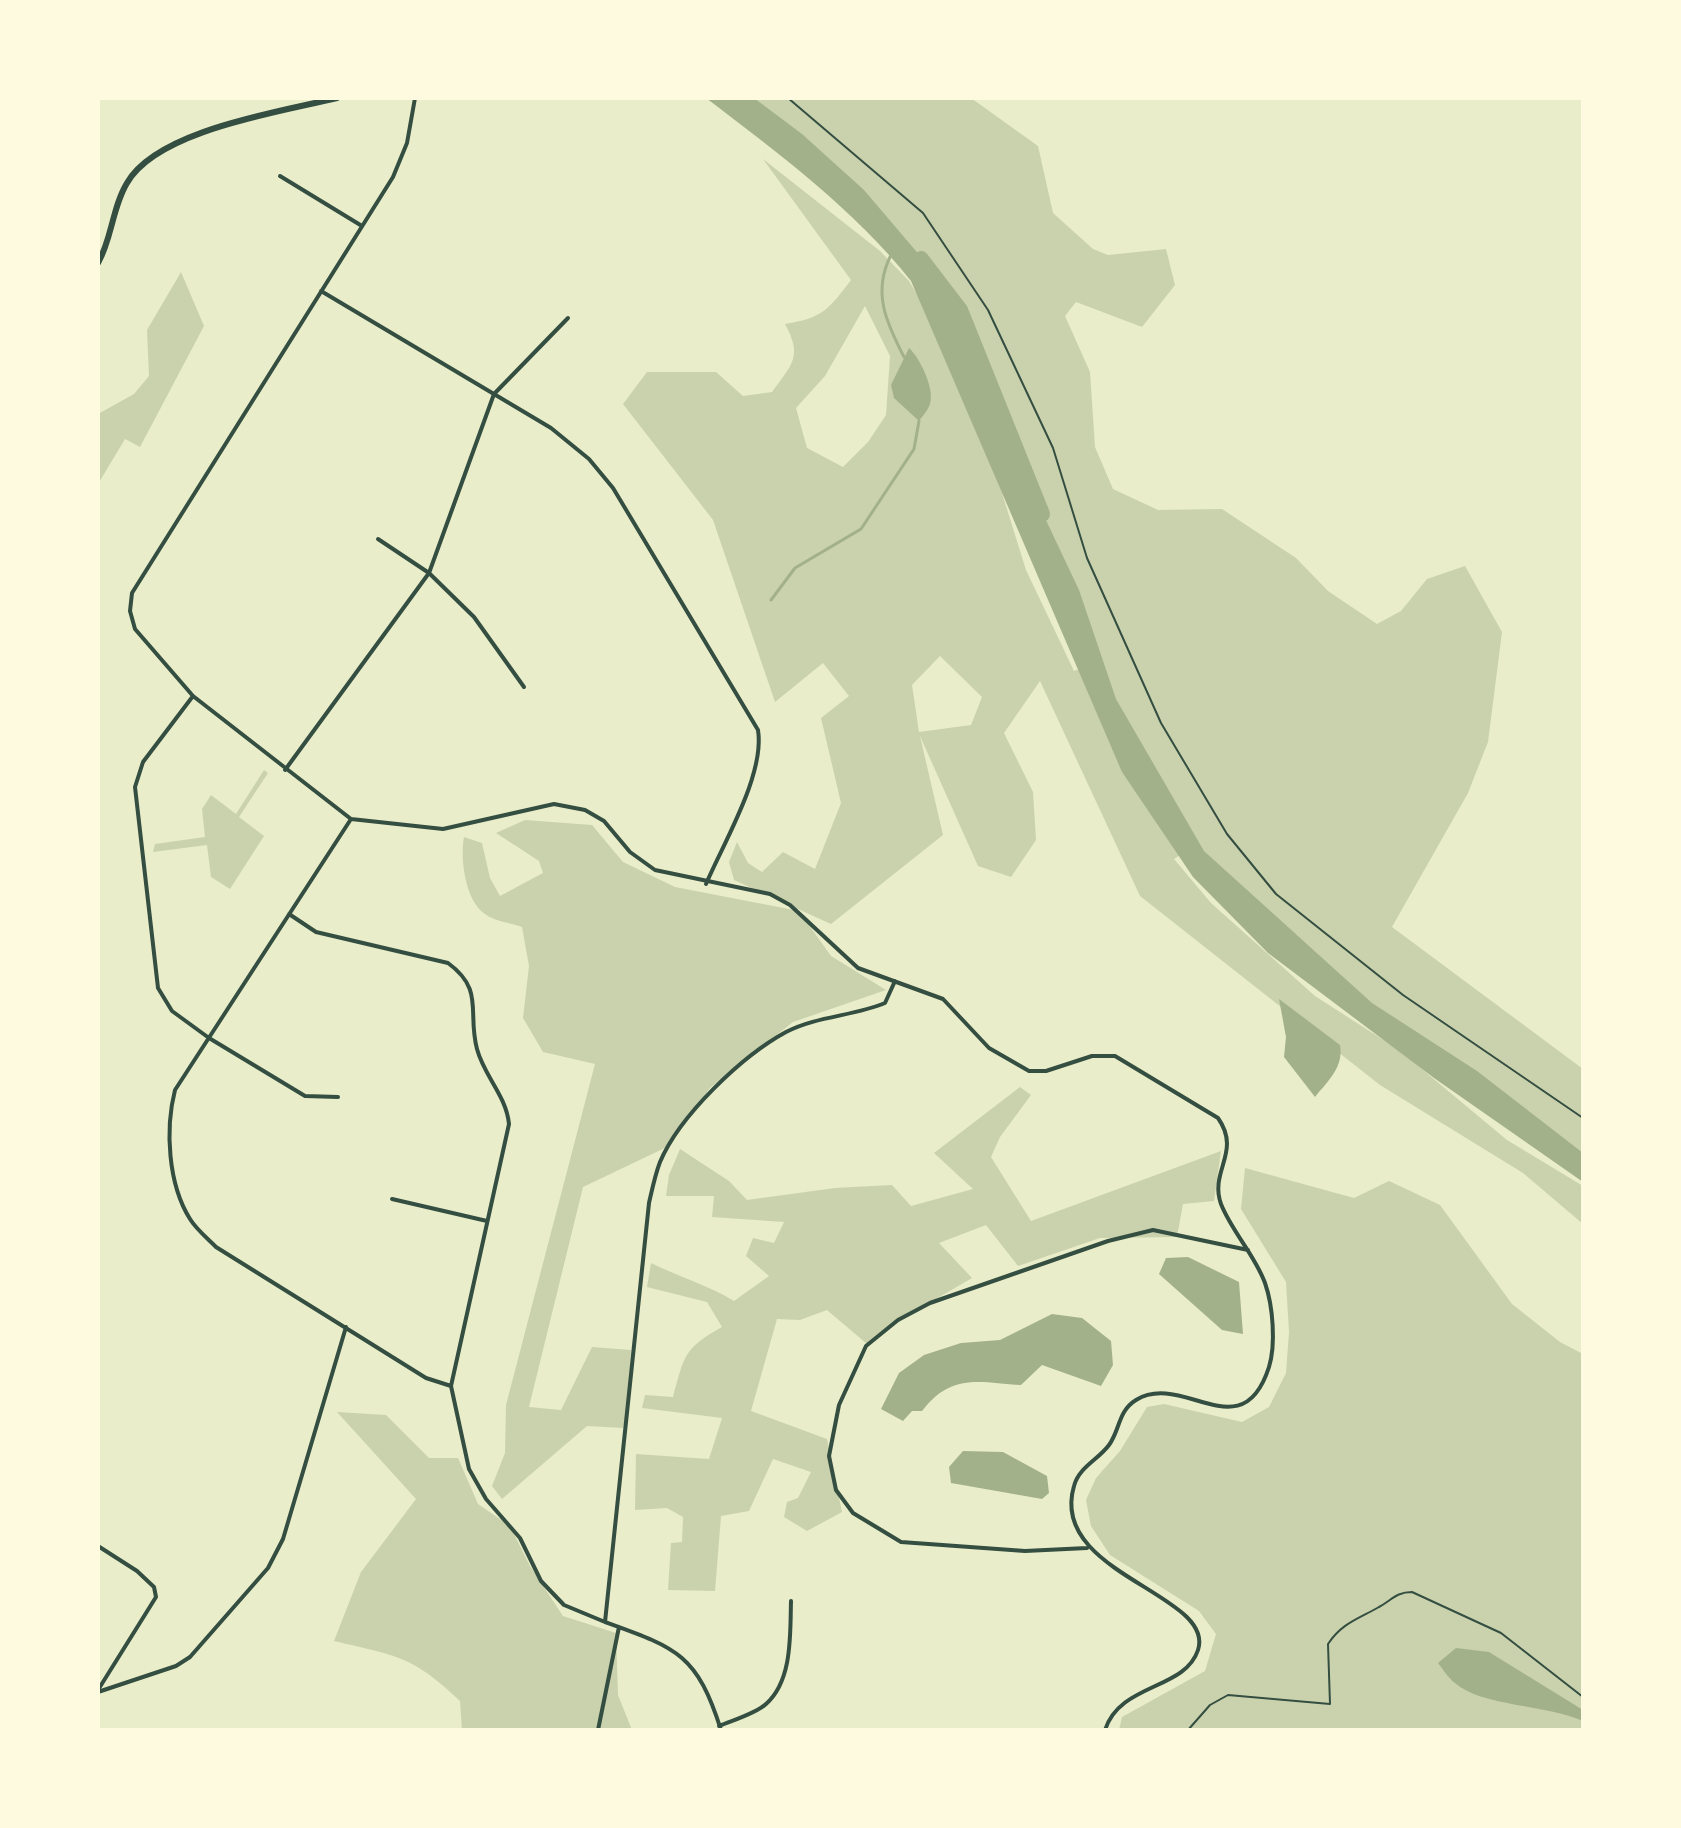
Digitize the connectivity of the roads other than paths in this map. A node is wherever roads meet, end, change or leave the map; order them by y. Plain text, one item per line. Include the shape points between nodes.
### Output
1 (337, 98) edge
2 (415, 98) edge
3 (280, 176) dead end
4 (362, 226) junction
5 (98, 263) edge
6 (321, 291) junction
7 (568, 318) dead end
8 (494, 394) junction
9 (378, 539) dead end
10 (429, 573) junction
11 (524, 687) dead end
12 (193, 696) junction
13 (285, 770) junction
14 (351, 819) junction
15 (706, 884) junction
16 (289, 914) junction
17 (895, 981) junction
18 (209, 1038) junction
19 (338, 1097) dead end
20 (392, 1199) dead end
21 (487, 1221) junction
22 (1248, 1250) junction
23 (346, 1327) junction
24 (451, 1386) junction
25 (98, 1546) edge
26 (1087, 1548) junction
27 (791, 1601) dead end
28 (605, 1622) junction
29 (619, 1627) junction
30 (98, 1691) edge
31 (720, 1728) edge
32 (598, 1730) edge
33 (1105, 1730) edge

1 - 5 main road via 199,134 156,153 127,181
2 - 4 street via 407,143 393,177
3 - 4 street
4 - 6 street
6 - 8 street
6 - 12 street via 132,593 135,629
7 - 8 street
8 - 10 street
8 - 15 street via 551,428 589,459 613,488 758,730 761,748 755,769
9 - 10 street
10 - 11 street via 474,617
10 - 13 street
12 - 13 street
12 - 18 street via 143,762 134,807 158,988 172,1011
13 - 14 street
14 - 15 street via 443,829 554,804 585,810 604,821 630,852 655,870
14 - 16 street
15 - 17 street via 770,894 790,905 858,968
16 - 18 street
16 - 21 street via 316,932 448,963 464,975 474,998 477,1049 507,1107 509,1124
17 - 22 street via 943,999 989,1048 1029,1071 1115,1056 1218,1118 1229,1145 1217,1184 1221,1203
17 - 28 street via 885,1003 786,1033 742,1065 677,1132 660,1163 649,1203
18 - 19 street via 305,1096
18 - 23 street via 175,1090 168,1119 176,1185 190,1220 216,1247
20 - 21 street
21 - 24 street
22 - 26 street via 1265,1284 1272,1325 1272,1356 1263,1384 1253,1399 1239,1406 1160,1394 1138,1398 1123,1411 1113,1439 1075,1482 1071,1497 1074,1525
22 - 26 street via 1153,1230 1108,1241 930,1303 866,1346 839,1405 829,1456 836,1490 853,1513 901,1542 1025,1551
23 - 24 street via 426,1378
23 - 30 street via 283,1539 268,1568 190,1657
24 - 28 street via 469,1469 486,1499 520,1538 541,1581 564,1605
25 - 30 street via 137,1571 154,1587 156,1597
26 - 33 street via 1182,1612 1199,1647 1175,1675 1132,1695
27 - 31 street via 789,1652 781,1682 766,1705
28 - 29 street
29 - 31 street via 668,1646 690,1664 708,1689
29 - 32 street

